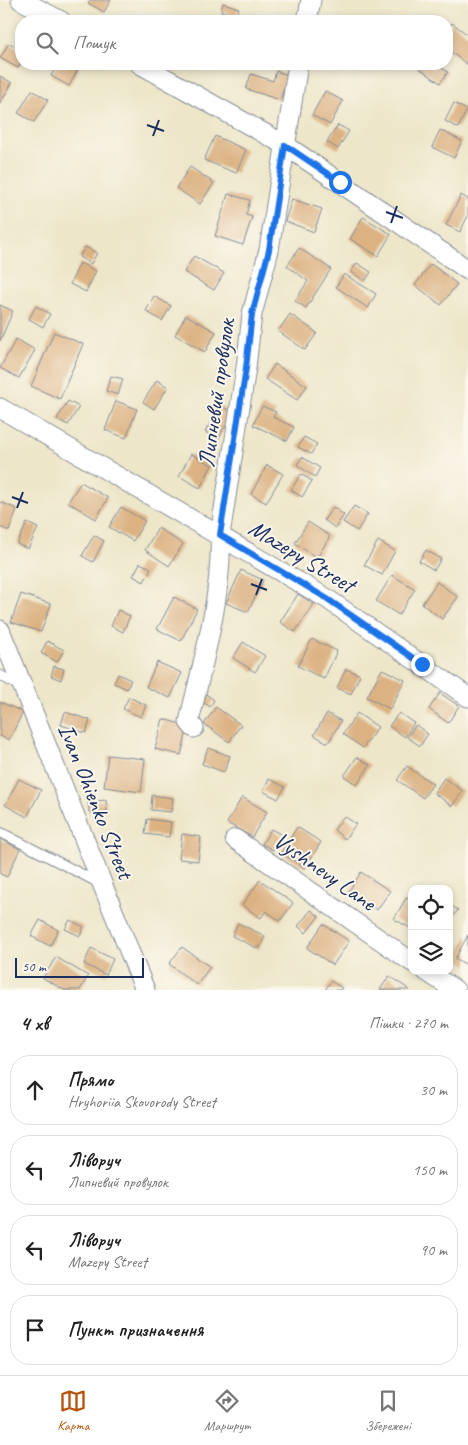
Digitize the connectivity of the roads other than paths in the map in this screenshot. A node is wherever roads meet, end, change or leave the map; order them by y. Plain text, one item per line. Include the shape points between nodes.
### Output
1 (21, 0) edge
2 (311, 0) edge
3 (50, 15) edge
4 (308, 15) edge
5 (151, 70) edge
6 (297, 70) edge
7 (285, 145) junction
8 (468, 270) edge
9 (0, 408) edge
10 (220, 535) junction
11 (0, 630) edge
12 (0, 675) edge
13 (24, 688) junction
14 (468, 697) edge
15 (194, 728) dead end
16 (0, 832) edge
17 (235, 839) dead end
18 (102, 884) junction
19 (408, 959) edge
20 (432, 975) edge
21 (453, 989) edge
22 (145, 990) edge

1 - 3 street
2 - 4 street
5 - 7 street
6 - 7 street, Липневий провулок
7 - 8 street
7 - 10 street, Липневий провулок via 269,250 252,314
9 - 10 street, Mazepy Street
10 - 14 street, Mazepy Street via 326,598
10 - 15 street, Липневий провулок via 221,553 211,621 189,722
11 - 13 street, Ivan Ohienko Street
12 - 13 lane
13 - 18 street, Ivan Ohienko Street
16 - 18 lane
17 - 19 street, Vyshnevy Lane
18 - 22 street, Ivan Ohienko Street
20 - 21 street

